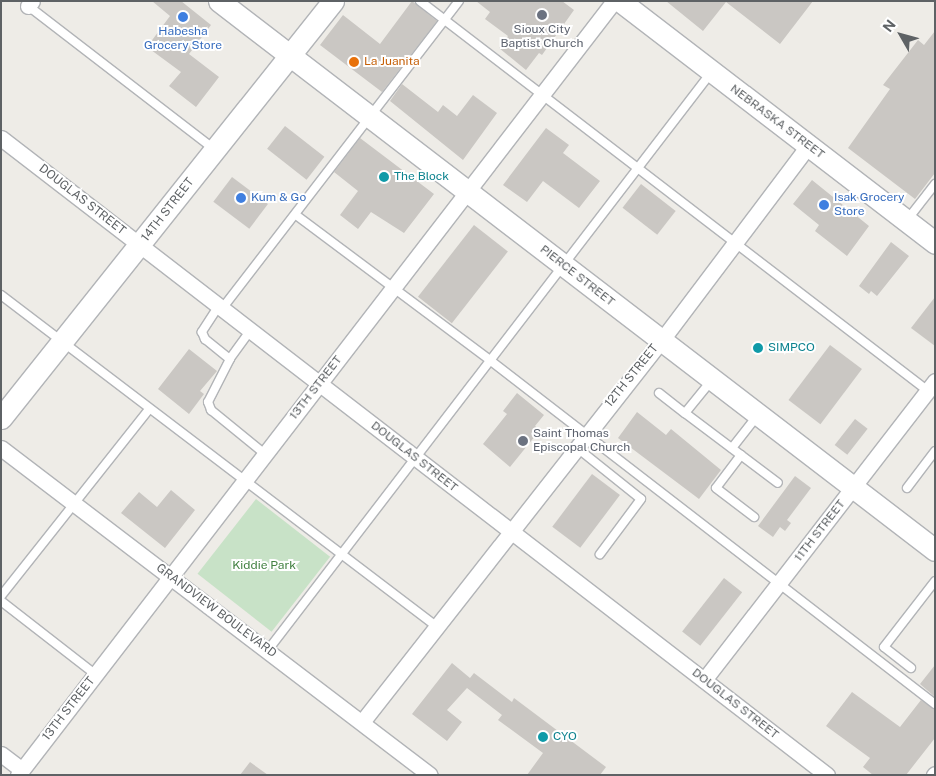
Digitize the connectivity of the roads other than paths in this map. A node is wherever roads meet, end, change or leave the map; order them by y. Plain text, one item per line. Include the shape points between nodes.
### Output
1 (219, 1) edge
2 (334, 1) edge
3 (420, 1) edge
4 (459, 1) edge
5 (614, 1) edge
6 (620, 1) edge
7 (28, 3) edge
8 (444, 20) junction
9 (290, 56) junction
10 (712, 72) junction
11 (541, 94) junction
12 (371, 117) junction
13 (1, 138) edge
14 (808, 146) junction
15 (215, 150) junction
16 (638, 169) junction
17 (935, 184) edge
18 (466, 191) junction
19 (296, 215) junction
20 (906, 222) junction
21 (734, 241) junction
22 (935, 243) edge
23 (140, 245) junction
24 (564, 266) junction
25 (394, 288) junction
26 (1, 295) edge
27 (220, 309) junction
28 (250, 331) junction
29 (660, 340) junction
30 (64, 342) junction
31 (230, 359) junction
32 (491, 361) junction
33 (712, 380) junction
34 (320, 384) junction
35 (931, 386) edge
36 (659, 393) dead end
37 (149, 409) junction
38 (685, 413) junction
39 (758, 414) junction
40 (1, 418) edge
41 (581, 441) junction
42 (1, 448) edge
43 (732, 448) junction
44 (935, 451) edge
45 (265, 454) junction
46 (741, 455) junction
47 (416, 458) junction
48 (245, 480) junction
49 (778, 483) dead end
50 (854, 487) junction
51 (907, 488) dead end
52 (74, 504) junction
53 (754, 517) dead end
54 (509, 532) junction
55 (932, 543) edge
56 (600, 554) dead end
57 (342, 555) junction
58 (170, 575) junction
59 (935, 581) edge
60 (779, 583) junction
61 (1, 596) edge
62 (1, 601) edge
63 (436, 626) junction
64 (268, 650) junction
65 (911, 668) dead end
66 (96, 675) junction
67 (704, 680) junction
68 (935, 704) edge
69 (362, 722) junction
70 (1, 754) edge
71 (20, 772) edge
72 (430, 775) edge
73 (827, 775) edge

1 - 9 main road, PIERCE STREET
2 - 9 main road, 14TH STREET
3 - 8 lane
4 - 8 lane
5 - 11 street, 13TH STREET
6 - 10 main road, NEBRASKA STREET
7 - 15 lane
8 - 11 lane
8 - 12 lane
9 - 12 main road, PIERCE STREET
9 - 15 main road, 14TH STREET
10 - 14 main road, NEBRASKA STREET
10 - 16 lane
11 - 16 lane
11 - 18 street, 13TH STREET
12 - 18 main road, PIERCE STREET
12 - 19 lane
13 - 23 street, DOUGLAS STREET
14 - 20 main road, NEBRASKA STREET
14 - 21 street, 12TH STREET
15 - 23 main road, 14TH STREET
16 - 21 lane
16 - 24 lane
17 - 20 lane
18 - 24 main road, PIERCE STREET
18 - 25 street, 13TH STREET
19 - 25 lane
19 - 27 lane
20 - 22 main road, NEBRASKA STREET
21 - 29 street, 12TH STREET
21 - 35 lane
23 - 27 street, DOUGLAS STREET
23 - 30 main road, 14TH STREET
24 - 29 main road, PIERCE STREET
24 - 32 lane
25 - 32 lane
25 - 34 street, 13TH STREET
26 - 30 lane
27 - 28 street, DOUGLAS STREET
27 - 31 lane via 202,332
28 - 31 lane
28 - 34 street, DOUGLAS STREET
29 - 33 main road, PIERCE STREET
29 - 41 street, 12TH STREET
30 - 37 lane
30 - 40 main road, 14TH STREET
31 - 45 lane via 208,402 217,415
32 - 41 lane
32 - 47 lane
33 - 38 lane
33 - 39 main road, PIERCE STREET
34 - 45 street, 13TH STREET
34 - 47 street, DOUGLAS STREET
35 - 50 street, 11TH STREET
36 - 38 lane
37 - 48 lane
37 - 52 lane
38 - 43 lane
39 - 43 lane
39 - 50 main road, PIERCE STREET
41 - 54 street, 12TH STREET
41 - 56 lane via 641,499
41 - 60 lane
42 - 52 street, GRANDVIEW BOULEVARD
43 - 46 lane
44 - 51 lane
45 - 48 street, 13TH STREET
46 - 49 lane
46 - 53 lane via 716,488
47 - 54 street, DOUGLAS STREET
47 - 57 lane
48 - 57 lane
48 - 58 street, 13TH STREET
50 - 55 main road, PIERCE STREET
50 - 60 street, 11TH STREET
52 - 58 street, GRANDVIEW BOULEVARD
52 - 61 lane
54 - 63 street, 12TH STREET
54 - 67 street, DOUGLAS STREET
57 - 63 lane
57 - 64 lane
58 - 64 street, GRANDVIEW BOULEVARD
58 - 66 street, 13TH STREET
59 - 65 lane via 884,647
60 - 67 street, 11TH STREET
60 - 68 lane
62 - 66 lane
63 - 69 street, 12TH STREET
64 - 69 street, GRANDVIEW BOULEVARD
66 - 71 street, 13TH STREET
67 - 73 street, DOUGLAS STREET
69 - 72 street, GRANDVIEW BOULEVARD
70 - 71 street

